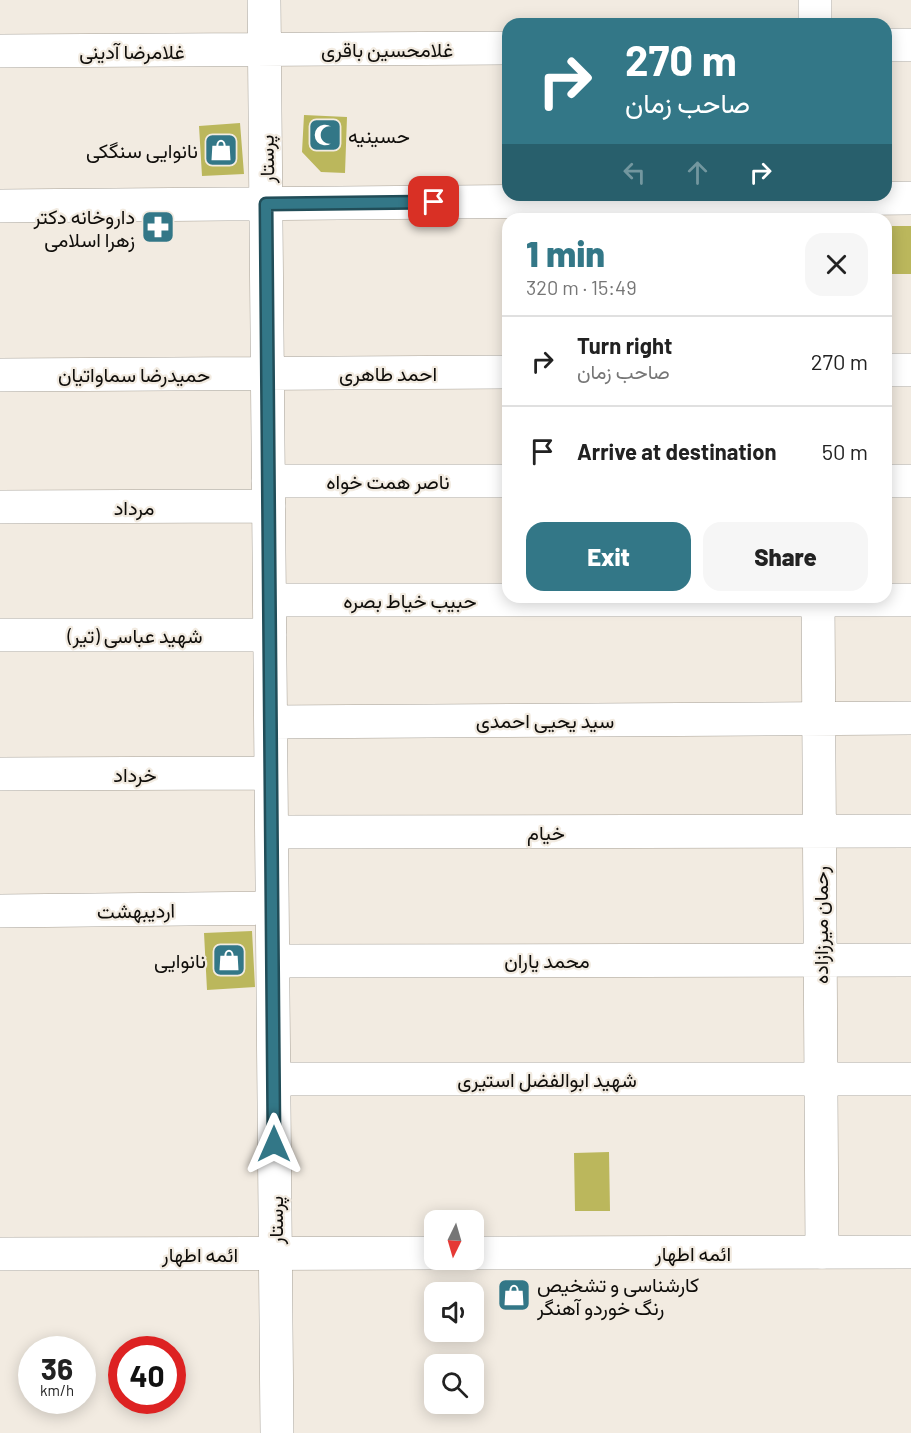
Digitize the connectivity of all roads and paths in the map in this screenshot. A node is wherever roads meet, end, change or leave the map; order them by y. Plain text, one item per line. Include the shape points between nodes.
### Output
1 (264, 0) edge
2 (815, 0) edge
3 (815, 18) edge
4 (892, 45) edge
5 (911, 45) edge
6 (502, 48) edge
7 (265, 50) junction
8 (0, 51) edge
9 (911, 198) edge
10 (892, 199) edge
11 (864, 201) edge
12 (266, 204) junction
13 (816, 204) edge
14 (0, 206) edge
15 (892, 370) edge
16 (911, 370) edge
17 (502, 372) edge
18 (267, 374) junction
19 (0, 375) edge
20 (502, 481) edge
21 (892, 481) edge
22 (911, 481) edge
23 (268, 494) junction
24 (0, 507) edge
25 (502, 599) edge
26 (270, 600) junction
27 (892, 600) edge
28 (911, 600) edge
29 (819, 603) edge
30 (0, 635) edge
31 (270, 635) junction
32 (911, 718) edge
33 (819, 719) junction
34 (271, 722) junction
35 (271, 773) junction
36 (0, 774) edge
37 (820, 831) junction
38 (911, 831) edge
39 (272, 832) junction
40 (272, 908) junction
41 (0, 911) edge
42 (820, 960) junction
43 (911, 960) edge
44 (273, 961) junction
45 (274, 1079) junction
46 (821, 1079) junction
47 (911, 1079) edge
48 (822, 1252) junction
49 (911, 1252) edge
50 (275, 1253) junction
51 (424, 1253) edge
52 (484, 1253) edge
53 (0, 1254) edge
54 (277, 1433) edge

1 - 7 street, پرستار
2 - 3 street
4 - 5 street
6 - 7 street, غلامحسین باقری
7 - 8 street, غلامرضا آدینی
7 - 12 street, پرستار
9 - 10 street
11 - 13 street
12 - 13 street
12 - 14 street
12 - 18 street, پرستار
15 - 16 street
17 - 18 street, احمد طاهری
18 - 19 street, حمیدرضا سماواتیان
18 - 23 street, پرستار
20 - 23 street, ناصر همت خواه
21 - 22 street
23 - 24 street, مرداد
23 - 26 street, پرستار
25 - 26 street, حبیب خیاط بصره
26 - 31 street, پرستار
27 - 28 street, حبیب خیاط بصره
29 - 33 street, رحمان میرزازاده
30 - 31 street, شهید عباسی (تیر)
31 - 34 street, پرستار
32 - 33 street, سید یحیی احمدی
33 - 34 street, سید یحیی احمدی
33 - 37 street, رحمان میرزازاده
34 - 35 street, پرستار
35 - 36 street, خرداد
35 - 39 street, پرستار
37 - 38 street, خیام
37 - 39 street, خیام
37 - 42 street, رحمان میرزازاده
39 - 40 street, پرستار
40 - 41 street, اردیبهشت
40 - 44 street, پرستار
42 - 43 street, محمد یاران
42 - 44 street, محمد یاران
42 - 46 street, رحمان میرزازاده
44 - 45 street, پرستار
45 - 46 street, شهید ابوالفضل استیری
45 - 50 street, پرستار
46 - 47 street, شهید ابوالفضل استیری
46 - 48 street, رحمان میرزازاده
48 - 49 street, ائمه اطهار
48 - 52 street, ائمه اطهار
50 - 51 street, ائمه اطهار
50 - 53 street, ائمه اطهار
50 - 54 street, پرستار

